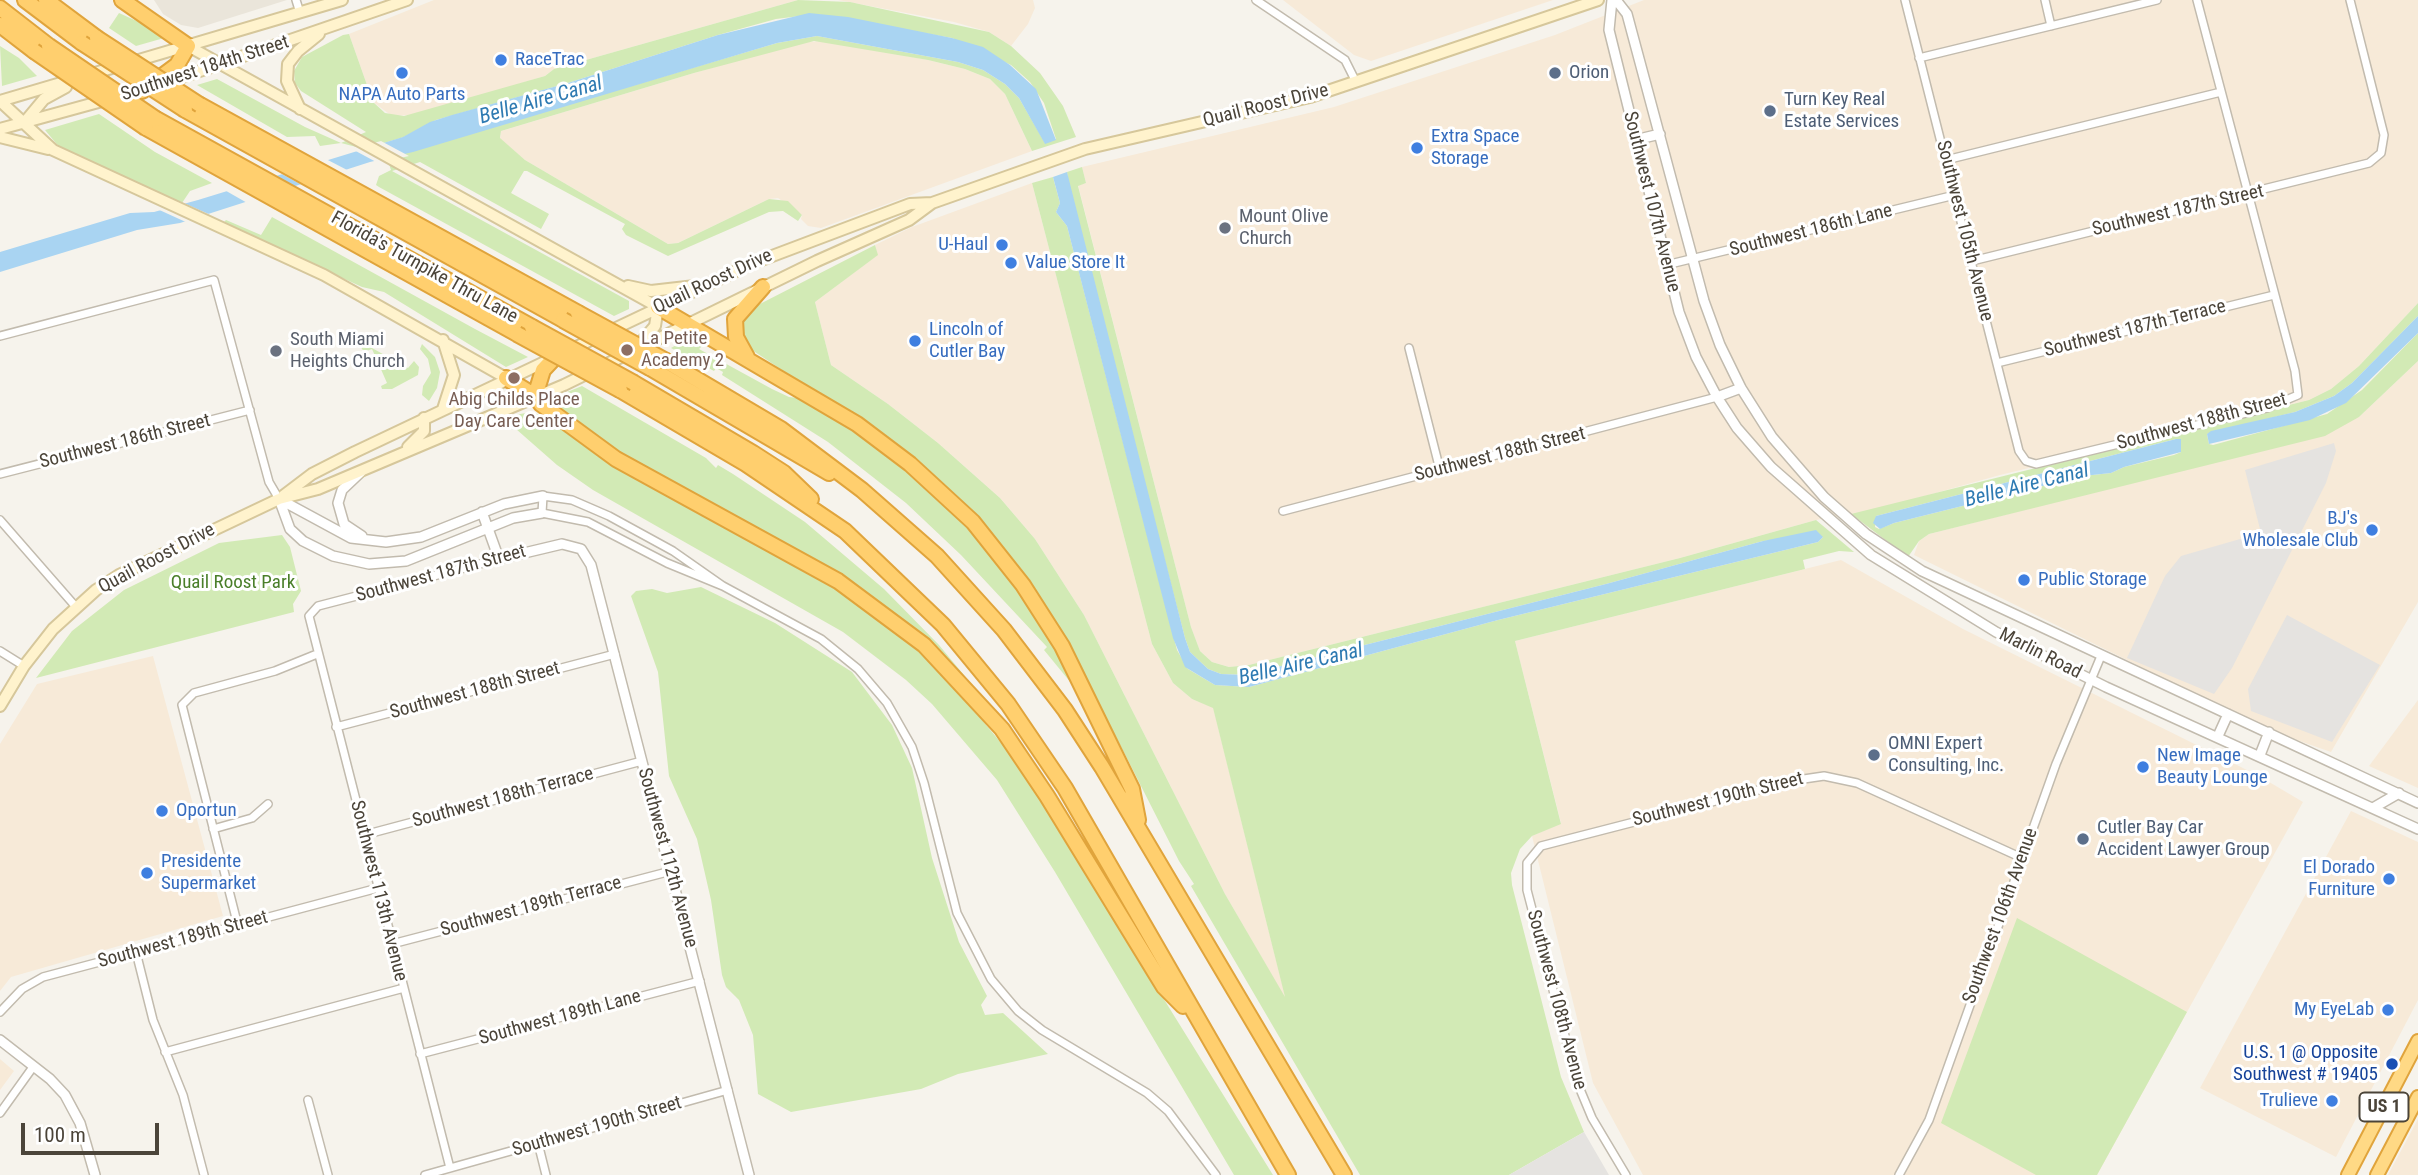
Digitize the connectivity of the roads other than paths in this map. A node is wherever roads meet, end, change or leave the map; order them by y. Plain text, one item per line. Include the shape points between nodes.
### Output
1 (25, 0) edge
2 (46, 0) edge
3 (122, 0) edge
4 (296, 0) edge
5 (342, 0) edge
6 (407, 0) edge
7 (1256, 0) edge
8 (1598, 0) edge
9 (1614, 0) edge
10 (1905, 0) edge
11 (2045, 0) edge
12 (2157, 0) edge
13 (2197, 0) edge
14 (2350, 0) edge
15 (0, 8) edge
16 (300, 13) junction
17 (0, 25) edge
18 (2051, 26) junction
19 (327, 28) junction
20 (188, 46) junction
21 (1919, 58) junction
22 (221, 63) junction
23 (99, 72) junction
24 (1356, 82) junction
25 (142, 91) junction
26 (2221, 92) junction
27 (0, 101) edge
28 (300, 109) junction
29 (24, 123) junction
30 (151, 123) junction
31 (0, 129) edge
32 (1660, 134) junction
33 (0, 137) edge
34 (1635, 140) junction
35 (53, 150) junction
36 (1946, 160) junction
37 (2247, 194) junction
38 (1955, 195) junction
39 (932, 203) junction
40 (1693, 260) junction
41 (1972, 261) junction
42 (1666, 265) junction
43 (710, 283) junction
44 (618, 284) junction
45 (763, 287) junction
46 (2274, 295) junction
47 (658, 307) junction
48 (689, 325) junction
49 (0, 336) edge
50 (443, 340) junction
51 (1409, 348) dead end
52 (559, 353) junction
53 (631, 353) junction
54 (748, 358) junction
55 (1997, 363) junction
56 (506, 378) junction
57 (1741, 388) junction
58 (535, 396) junction
59 (1717, 397) junction
60 (443, 409) junction
61 (250, 410) junction
62 (424, 418) junction
63 (404, 451) junction
64 (2026, 461) joint
65 (365, 468) junction
66 (1440, 470) junction
67 (0, 474) edge
68 (862, 490) junction
69 (542, 496) junction
70 (279, 499) junction
71 (593, 508) junction
72 (1283, 511) dead end
73 (482, 512) junction
74 (542, 513) junction
75 (0, 520) edge
76 (589, 522) junction
77 (489, 528) junction
78 (845, 531) junction
79 (370, 540) junction
80 (576, 546) joint
81 (499, 559) junction
82 (723, 586) junction
83 (76, 607) junction
84 (309, 613) joint
85 (0, 652) edge
86 (317, 654) junction
87 (615, 654) junction
88 (2101, 656) junction
89 (24, 666) junction
90 (2091, 680) junction
91 (0, 706) edge
92 (2228, 714) junction
93 (336, 727) junction
94 (2269, 733) junction
95 (2218, 736) junction
96 (2260, 755) junction
97 (642, 761) junction
98 (2399, 793) junction
99 (2418, 803) edge
100 (268, 804) dead end
101 (2373, 808) junction
102 (2418, 829) edge
103 (213, 830) junction
104 (1141, 831) junction
105 (364, 835) junction
106 (1530, 857) joint
107 (2022, 858) junction
108 (670, 871) junction
109 (378, 888) junction
110 (238, 926) junction
111 (392, 944) junction
112 (136, 952) junction
113 (699, 981) junction
114 (404, 988) junction
115 (0, 1012) edge
116 (1197, 1019) junction
117 (0, 1041) edge
118 (2418, 1041) edge
119 (165, 1052) junction
120 (421, 1054) junction
121 (33, 1067) junction
122 (728, 1090) junction
123 (2418, 1097) edge
124 (309, 1100) dead end
125 (0, 1113) edge
126 (538, 1143) junction
127 (450, 1168) junction
128 (2350, 1174) edge
129 (95, 1175) edge
130 (204, 1175) edge
131 (328, 1175) edge
132 (425, 1175) edge
133 (546, 1175) edge
134 (749, 1175) edge
135 (1216, 1175) edge
136 (1288, 1175) edge
137 (1344, 1175) edge
138 (1626, 1175) edge
139 (1899, 1175) edge
140 (2377, 1175) edge

1 - 68 highway, Florida's Turnpike Thru Lane, bridge via 82,43 258,153
2 - 68 highway, bridge via 200,105 666,361 781,429
3 - 20 highway
4 - 16 street
5 - 16 main road, Southwest 184th Street
6 - 19 main road, Southwest 184th Street
7 - 24 street via 1345,60
8 - 24 main road, Quail Roost Drive
9 - 32 street, Southwest 107th Avenue via 1626,14
9 - 34 street, Southwest 107th Avenue via 1609,30
10 - 21 street, Southwest 105th Avenue
11 - 18 street
12 - 18 street
13 - 26 street
14 - 37 street, Southwest 187th Street via 2383,129 2381,153 2361,166
15 - 30 highway, Florida's Turnpike Thru Lane, bridge
16 - 20 main road, Southwest 184th Street
17 - 30 highway, bridge
18 - 21 street
19 - 22 main road, Southwest 184th Street
19 - 28 main road via 288,64 287,81
20 - 22 main road
20 - 23 main road, Southwest 184th Street
20 - 25 highway via 177,65
21 - 36 street, Southwest 105th Avenue
22 - 25 main road, Southwest 184th Street
22 - 28 main road
23 - 27 main road, Southwest 184th Street
23 - 29 main road via 44,99
24 - 39 main road, Quail Roost Drive via 1266,109 1085,149
25 - 29 main road, Southwest 184th Street
26 - 36 street
26 - 37 street
27 - 29 main road
28 - 44 main road
29 - 31 main road, Southwest 184th Street
29 - 35 main road
30 - 78 highway, bridge via 205,162 746,464
30 - 78 highway, Florida's Turnpike Thru Lane, bridge via 634,383 784,473
32 - 34 street
32 - 40 street, Southwest 107th Avenue
33 - 35 main road
34 - 42 street, Southwest 107th Avenue
35 - 50 main road via 324,275
36 - 38 street, Southwest 105th Avenue
37 - 41 street, Southwest 187th Street
37 - 46 street
38 - 40 street, Southwest 186th Lane
38 - 41 street, Southwest 105th Avenue
39 - 43 main road, Quail Roost Drive via 910,204 783,250
39 - 45 main road, Quail Roost Drive via 909,220
40 - 42 street, Southwest 186th Lane
40 - 57 street, Southwest 107th Avenue via 1714,329
41 - 55 street, Southwest 105th Avenue
42 - 59 street, Southwest 107th Avenue via 1690,343
43 - 44 main road via 657,291
43 - 47 main road, Quail Roost Drive
44 - 47 main road
45 - 48 main road, Quail Roost Drive
45 - 54 highway via 735,319 736,337
46 - 55 street, Southwest 187th Terrace
46 - 64 street, Southwest 188th Street via 2298,381 2296,397 2042,463
47 - 48 highway
47 - 52 main road, Quail Roost Drive
47 - 53 main road via 654,326
48 - 53 main road, Quail Roost Drive
48 - 54 highway
49 - 61 street via 214,280
50 - 56 main road
50 - 60 main road via 454,375
51 - 66 street
52 - 56 main road, Quail Roost Drive
52 - 58 highway via 543,370
53 - 58 main road, Quail Roost Drive
54 - 104 highway via 893,450 941,491 999,553 1042,613 1079,680 1132,789
55 - 64 street, Southwest 105th Avenue via 2019,451
56 - 58 highway
56 - 60 main road, Quail Roost Drive
57 - 59 street
57 - 88 street, Marlin Road via 1786,456 1866,534 1923,571
58 - 63 main road, Quail Roost Drive
58 - 116 highway via 616,459 838,581 938,659 1002,729 1164,987
59 - 66 street, Southwest 188th Street
59 - 90 street, Marlin Road via 1770,467 1871,555 1996,632
60 - 62 main road, Quail Roost Drive
61 - 67 street, Southwest 186th Street
61 - 70 street via 269,482
62 - 63 main road via 424,430
62 - 70 main road, Quail Roost Drive via 312,474
63 - 65 main road, Quail Roost Drive
65 - 70 main road, Quail Roost Drive via 318,489
65 - 79 street via 342,490 338,510 351,531
66 - 72 street, Southwest 188th Street
68 - 104 highway via 936,556 1004,630 1077,729
69 - 71 street
69 - 73 street
69 - 74 street
70 - 77 street via 290,529 303,541 351,561 406,561
70 - 79 street via 334,531
70 - 83 main road, Quail Roost Drive via 119,575
71 - 76 street
71 - 82 street via 673,551
73 - 77 street
73 - 79 street via 421,537
74 - 76 street
74 - 77 street
75 - 83 street
76 - 82 street
77 - 81 street
78 - 116 highway via 943,625 1008,704 1065,789
80 - 81 street, Southwest 187th Street via 555,544
80 - 87 street, Southwest 112th Avenue via 591,565
81 - 84 street, Southwest 187th Street via 318,606
82 - 135 street via 828,643 877,690 916,757 957,913 991,979 1042,1030 1163,1106 1192,1138
83 - 89 main road, Quail Roost Drive
84 - 86 street, Southwest 113th Avenue
85 - 89 street
86 - 93 street, Southwest 113th Avenue
86 - 103 street via 184,700 183,716
87 - 93 street, Southwest 188th Street
87 - 97 street, Southwest 112th Avenue
88 - 90 street, Southwest 106th Avenue
88 - 92 street, Marlin Road
89 - 91 main road, Quail Roost Drive
90 - 95 street, Marlin Road
90 - 107 street, Southwest 106th Avenue
92 - 94 street, Marlin Road
92 - 95 street
93 - 105 street, Southwest 113th Avenue
94 - 96 street
94 - 98 street, Marlin Road
95 - 96 street, Marlin Road
96 - 101 street, Marlin Road
97 - 105 street, Southwest 188th Terrace
97 - 108 street, Southwest 112th Avenue
98 - 99 street, Marlin Road
98 - 101 street
100 - 103 street via 252,818
101 - 102 street, Marlin Road
103 - 110 street
104 - 137 highway
105 - 109 street, Southwest 113th Avenue
106 - 107 street, Southwest 190th Street via 1558,839 1824,776 1857,783
106 - 138 street, Southwest 108th Avenue via 1524,873 1527,890 1574,1072 1592,1118
107 - 139 street, Southwest 106th Avenue via 1929,1119
108 - 111 street, Southwest 189th Terrace
108 - 113 street, Southwest 112th Avenue
109 - 110 street, Southwest 189th Street
109 - 111 street, Southwest 113th Avenue
110 - 112 street, Southwest 189th Street
111 - 114 street, Southwest 113th Avenue
112 - 115 street, Southwest 189th Street via 36,979
112 - 119 street
113 - 120 street, Southwest 189th Lane
113 - 122 street, Southwest 112th Avenue
114 - 119 street
114 - 120 street, Southwest 113th Avenue
116 - 136 highway
117 - 121 street
118 - 128 highway, US 1
119 - 130 street via 183,1095
120 - 127 street, Southwest 113th Avenue
121 - 125 street
121 - 129 street via 55,1083 71,1104
122 - 126 street, Southwest 190th Street
122 - 134 street, Southwest 112th Avenue
123 - 140 highway, US 1
124 - 131 street
126 - 127 street, Southwest 190th Street
126 - 133 street
127 - 132 street, Southwest 190th Street

